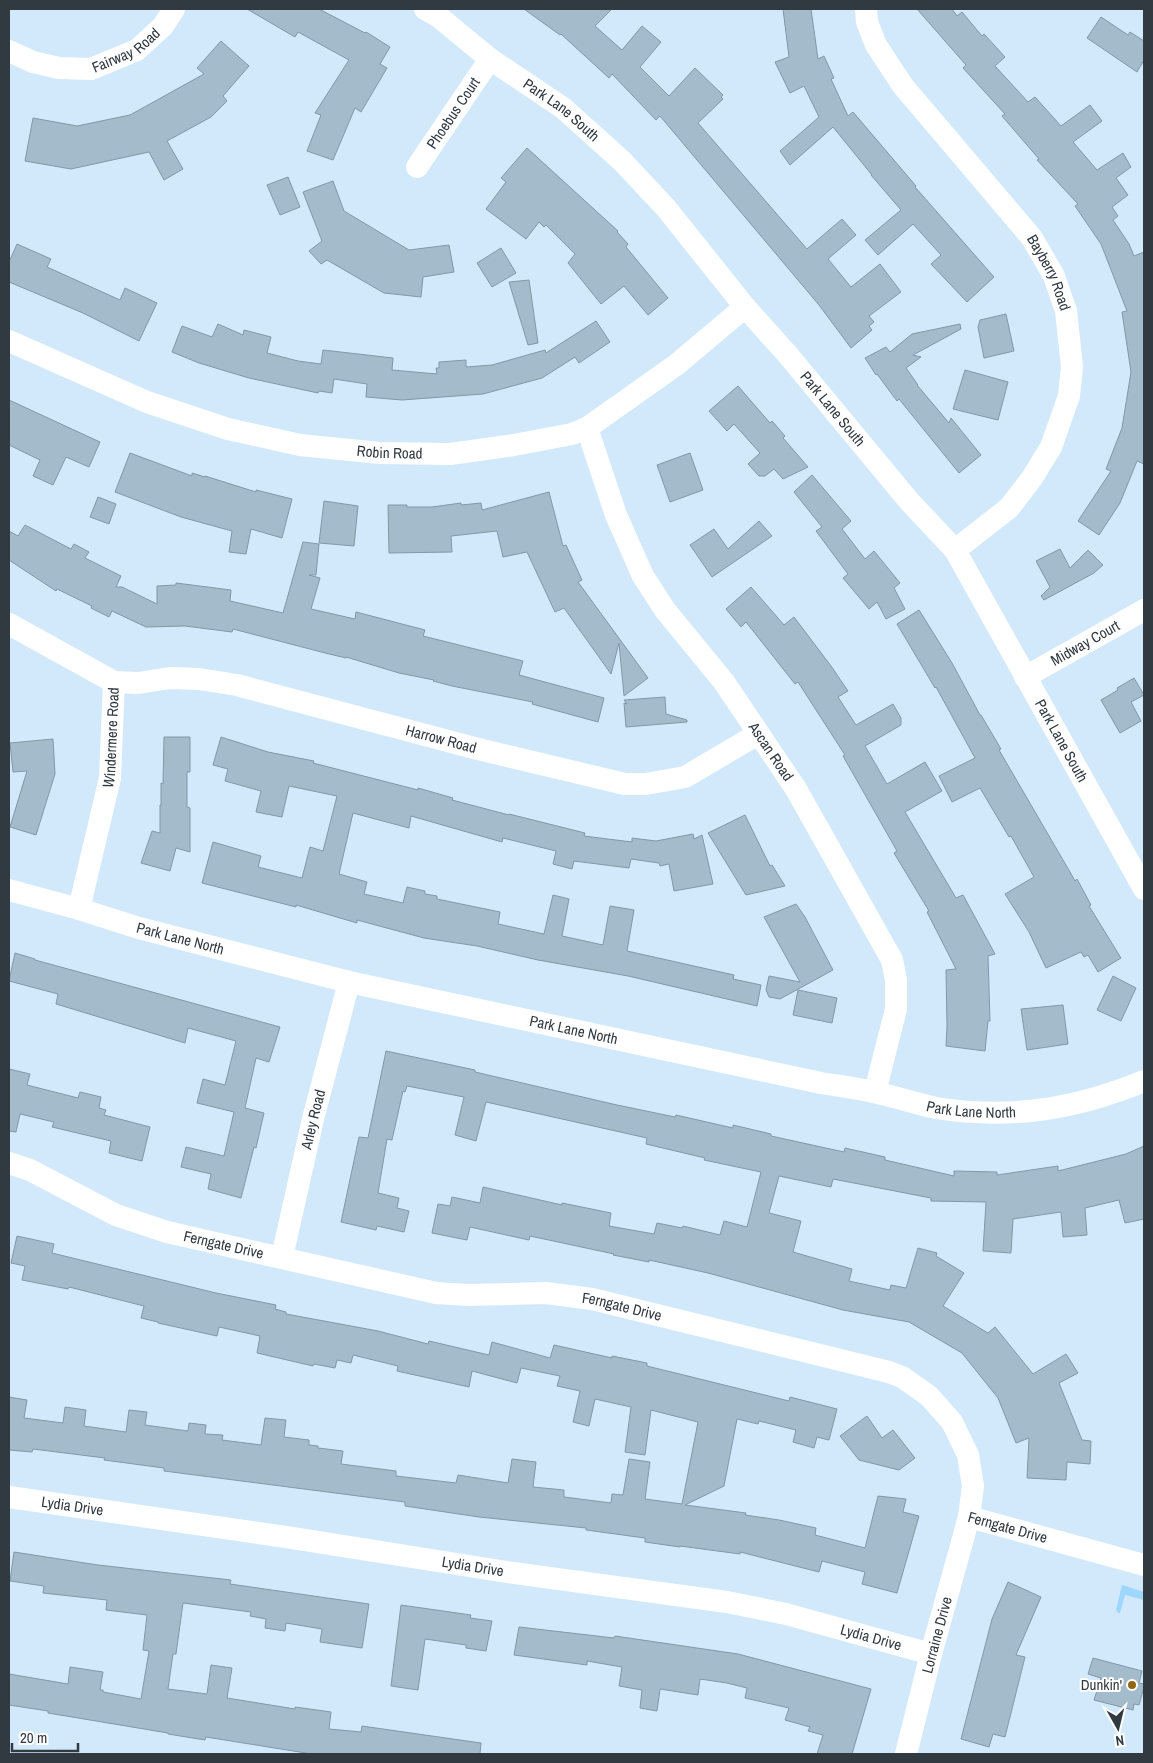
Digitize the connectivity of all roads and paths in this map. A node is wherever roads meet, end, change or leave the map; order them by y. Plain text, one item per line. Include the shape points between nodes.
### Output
1 (174, 9) edge
2 (425, 9) edge
3 (866, 9) edge
4 (9, 51) edge
5 (490, 59) junction
6 (417, 168) dead end
7 (745, 307) junction
8 (9, 341) edge
9 (587, 428) junction
10 (955, 550) junction
11 (1144, 610) edge
12 (9, 624) edge
13 (1025, 677) junction
14 (114, 682) junction
15 (758, 734) junction
16 (1144, 889) edge
17 (9, 890) edge
18 (79, 909) junction
19 (349, 982) junction
20 (1144, 1081) edge
21 (875, 1092) junction
22 (9, 1163) edge
23 (282, 1257) junction
24 (9, 1497) edge
25 (969, 1517) junction
26 (1144, 1564) edge
27 (931, 1654) junction
28 (906, 1754) edge

1 - 4 street, Fairway Road via 163,26 138,50 91,69 59,68 33,62
2 - 5 street, Park Lane South
3 - 10 street, Bayberry Road via 876,45 903,86 1032,238 1054,276 1066,311 1072,367 1069,396 1051,447 1008,508
5 - 6 street, Phoebus Court
5 - 7 street, Park Lane South via 563,108 622,161 666,208
7 - 9 street, Robin Road via 676,365
7 - 10 street, Park Lane South via 909,501
8 - 9 street, Robin Road via 147,402 228,429 300,445 380,453 450,454 562,436
9 - 15 street, Ascan Road via 616,515 643,576 665,610 724,682
10 - 13 street, Park Lane South
11 - 13 street, Midway Court
12 - 14 street, Windermere Road
13 - 16 street, Park Lane South
14 - 15 street, Harrow Road via 138,683 170,678 237,685 625,784 685,777
14 - 18 street, Windermere Road via 110,778
15 - 21 street, Ascan Road via 796,789 892,960 896,1009
17 - 18 street, Park Lane North
18 - 19 street, Park Lane North via 139,928
19 - 21 street, Park Lane North
19 - 23 street, Arley Road via 313,1119
20 - 21 street, Park Lane North via 1065,1107 1029,1112 964,1112
22 - 23 street, Ferngate Drive via 30,1170 116,1215 168,1232
23 - 25 street, Ferngate Drive via 436,1293 469,1296 546,1293 592,1299 889,1372 929,1396 960,1436 968,1455 973,1486
24 - 27 street, Lydia Drive via 727,1602 786,1614
25 - 26 street, Ferngate Drive
25 - 27 street, Lorraine Drive
27 - 28 street, Lorraine Drive

